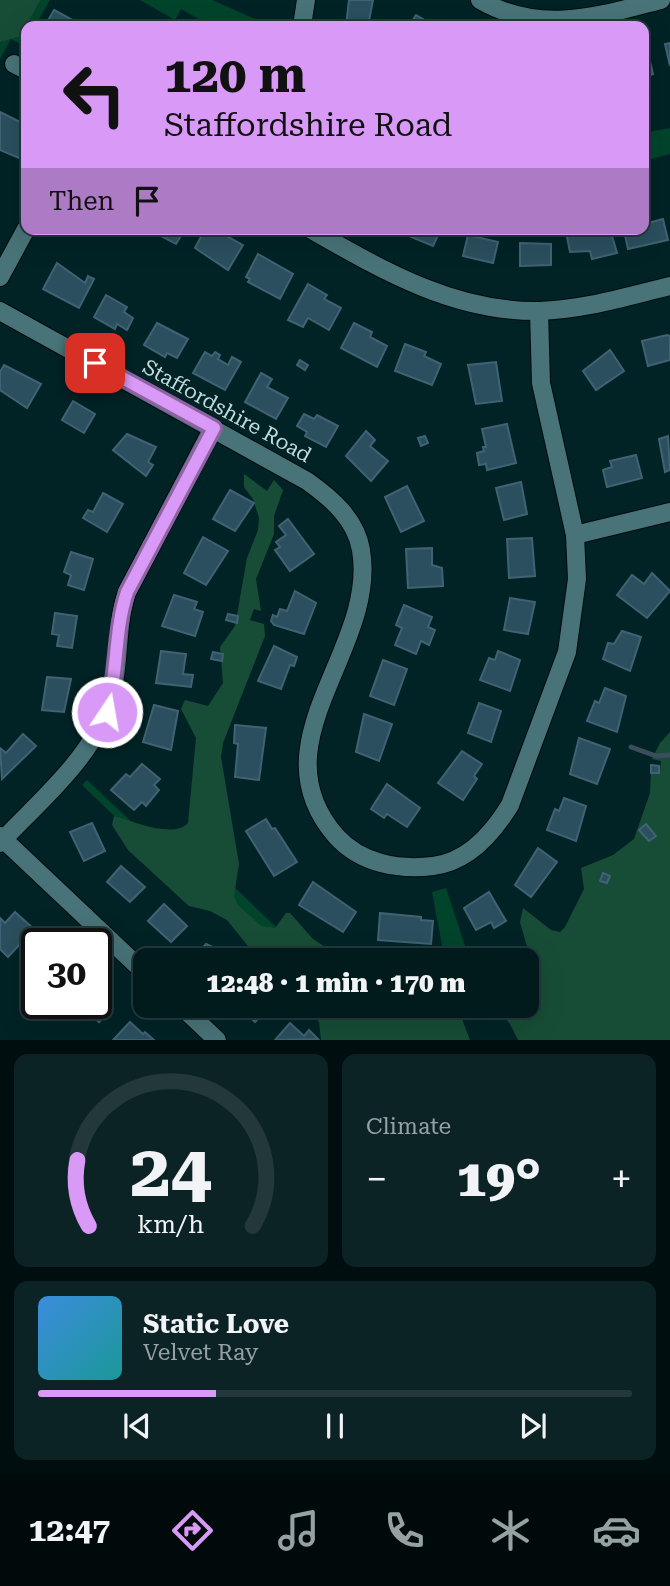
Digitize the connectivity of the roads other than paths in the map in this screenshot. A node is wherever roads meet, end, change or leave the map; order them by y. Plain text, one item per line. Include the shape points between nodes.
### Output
1 (306, 0) edge
2 (480, 0) edge
3 (661, 0) edge
4 (303, 21) edge
5 (23, 235) edge
6 (321, 235) edge
7 (0, 277) edge
8 (670, 286) edge
9 (0, 311) edge
10 (539, 311) junction
11 (214, 428) junction
12 (670, 512) edge
13 (575, 534) junction
14 (1, 839) edge
15 (133, 962) edge
16 (194, 1018) edge
17 (217, 1040) edge

1 - 4 street
2 - 3 street via 513,16 557,21
5 - 7 street
6 - 10 street via 421,288 465,303
8 - 10 street
9 - 11 street, Staffordshire Road
10 - 13 street, Staffordshire Road via 541,383
11 - 13 street, Staffordshire Road via 326,495 355,531 361,551 358,608 312,732 307,779 318,811 341,842 386,865 410,868 458,858 496,827 510,806 567,652 575,599
11 - 14 street via 127,592 113,690 97,735
12 - 13 street
14 - 15 street
16 - 17 street

